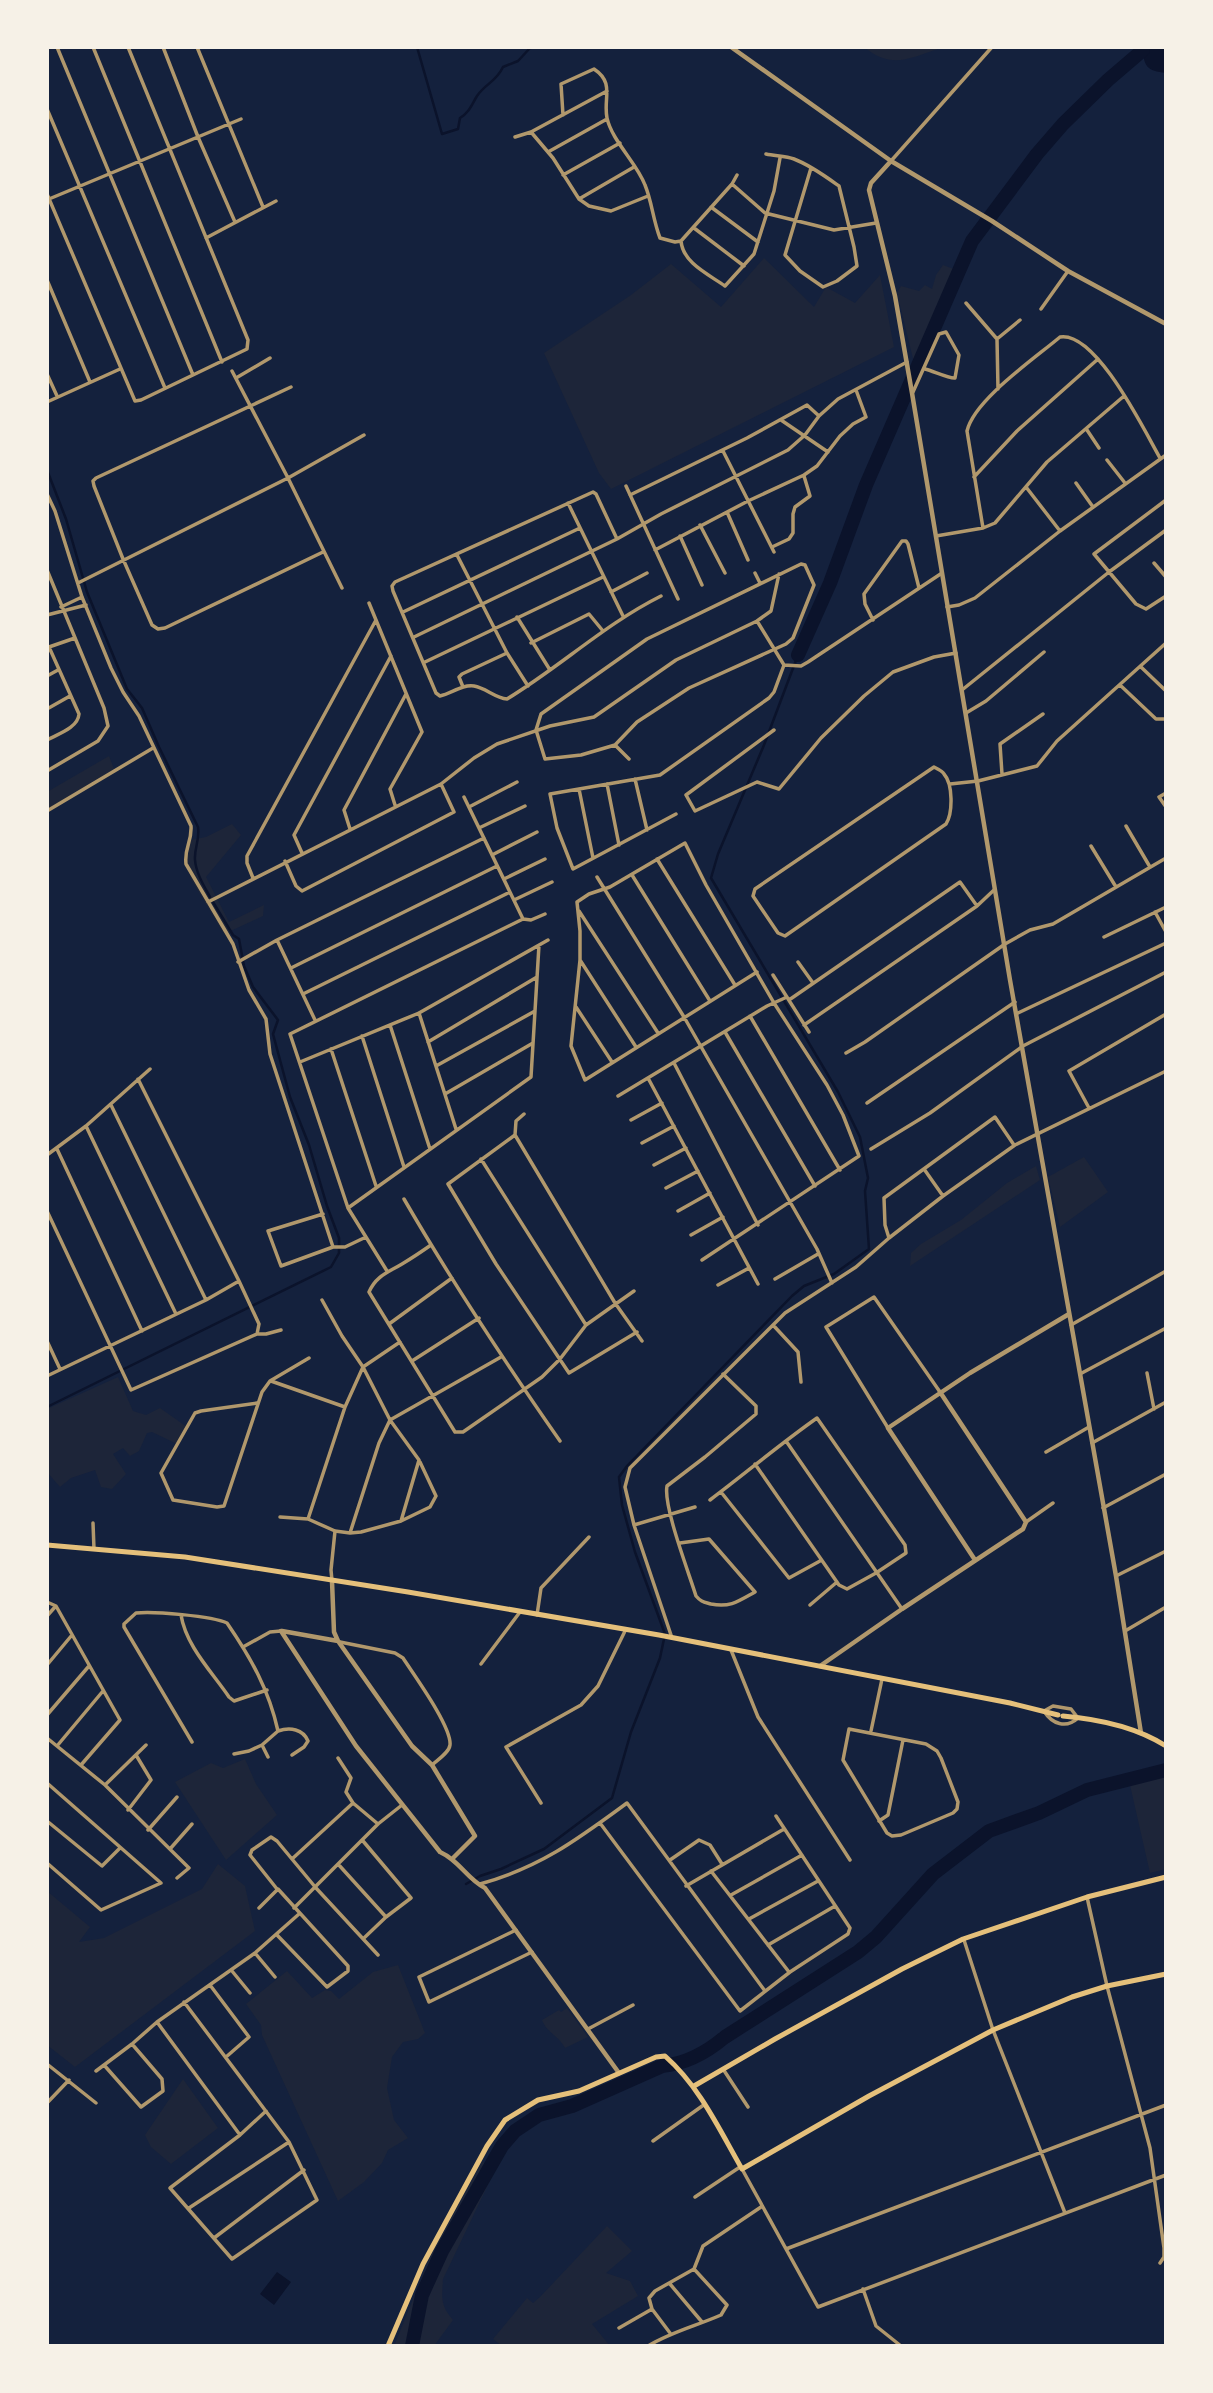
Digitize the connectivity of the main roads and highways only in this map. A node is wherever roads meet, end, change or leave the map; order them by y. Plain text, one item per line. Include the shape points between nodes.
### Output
1 (47, 1545) edge
2 (1166, 1746) edge
3 (1166, 1877) edge
4 (1166, 1974) edge
5 (694, 2087) junction
6 (388, 2346) edge

1 - 2 main road via 185,1557 626,1629 1078,1718 1141,1733
3 - 5 main road via 1087,1897 964,1938
4 - 5 main road via 1072,1997 993,2030 741,2168
5 - 6 main road via 664,2056 579,2091 538,2100 505,2120 423,2264

